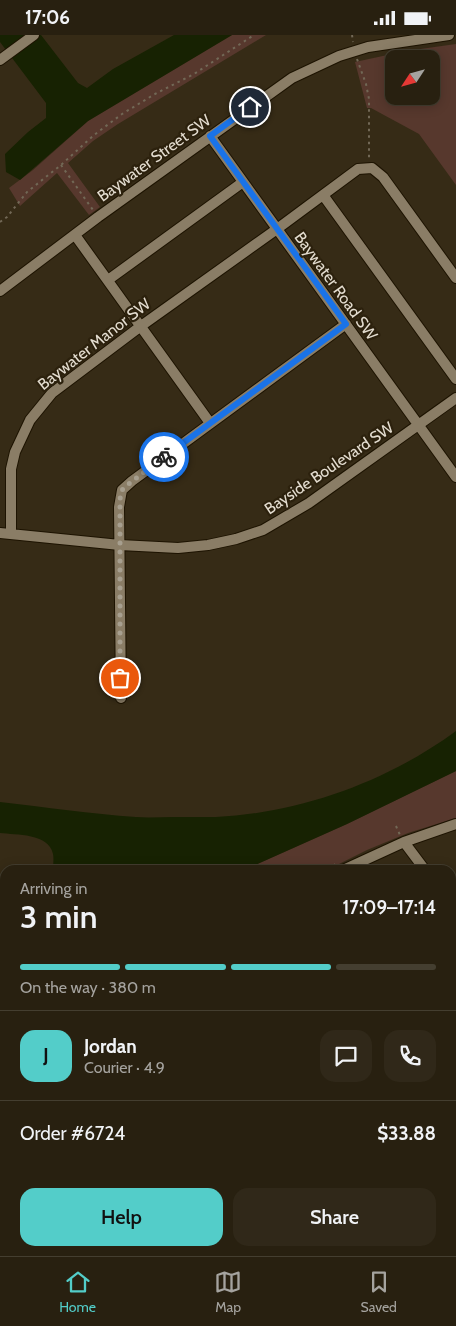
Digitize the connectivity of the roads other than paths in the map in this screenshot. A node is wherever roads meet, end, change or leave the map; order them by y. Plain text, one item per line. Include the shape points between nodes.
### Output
1 (34, 35) edge
2 (449, 35) edge
3 (0, 60) edge
4 (210, 136) junction
5 (244, 182) junction
6 (323, 195) junction
7 (277, 229) junction
8 (74, 235) junction
9 (456, 278) edge
10 (108, 280) junction
11 (0, 291) edge
12 (346, 324) junction
13 (141, 326) junction
14 (456, 379) edge
15 (456, 398) edge
16 (210, 423) junction
17 (418, 425) junction
18 (456, 477) edge
19 (0, 533) edge
20 (11, 534) junction
21 (120, 545) junction
22 (121, 698) dead end
23 (456, 825) edge
24 (402, 839) junction
25 (353, 865) edge
26 (421, 865) edge

1 - 3 street
2 - 4 street, Baywater Street SW via 368,47 316,66 292,78
4 - 5 street, Baywater Road SW
4 - 8 street, Baywater Street SW
5 - 7 street, Baywater Road SW
5 - 10 street
6 - 7 street, Baywater Manor SW
6 - 9 street, Baywater Manor SW via 358,169 369,167 383,177
6 - 14 street
7 - 12 street, Baywater Road SW
7 - 13 street, Baywater Manor SW
8 - 10 street
8 - 11 street, Baywater Street SW
10 - 13 street
12 - 16 street
12 - 17 street, Baywater Road SW
13 - 16 street
13 - 20 street, Baywater Manor SW via 52,393 30,420 11,469
15 - 17 street, Bayside Boulevard SW
16 - 21 street via 122,490
17 - 18 street, Baywater Road SW
17 - 21 street, Bayside Boulevard SW via 309,503 263,530 208,545 178,548
19 - 20 street, Bayside Boulevard SW
20 - 21 street, Bayside Boulevard SW
21 - 22 street
23 - 24 street
24 - 25 street
24 - 26 street

